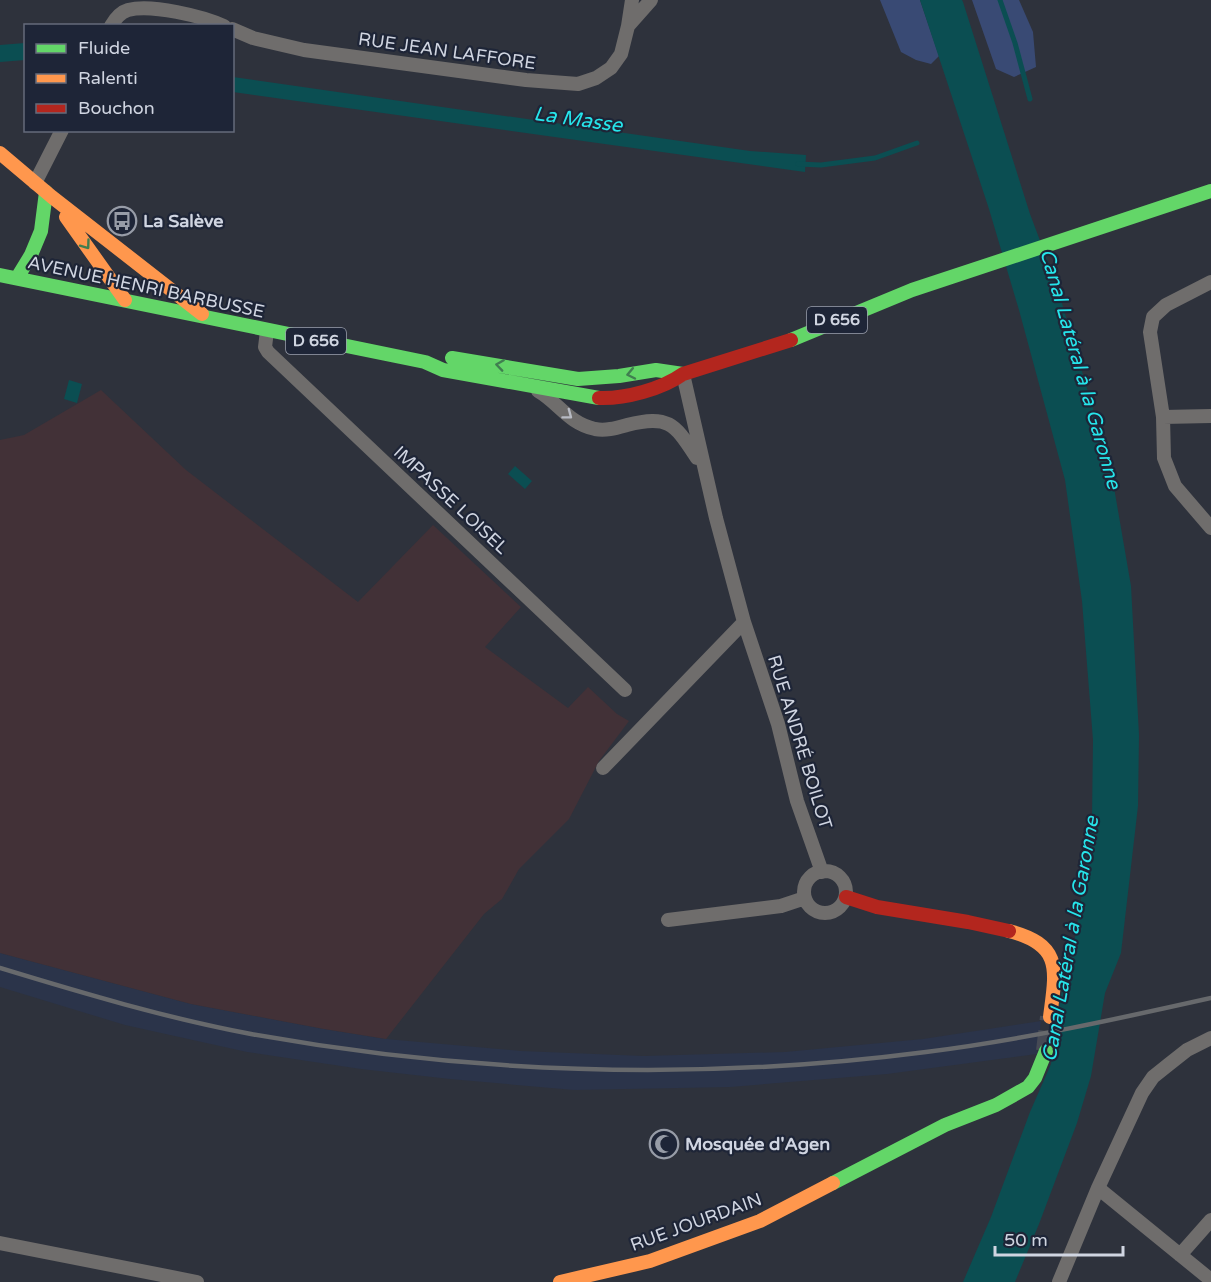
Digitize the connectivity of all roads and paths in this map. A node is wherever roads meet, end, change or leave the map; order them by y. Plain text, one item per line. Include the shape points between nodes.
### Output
1 (632, 0) edge
2 (651, 0) edge
3 (113, 24) edge
4 (218, 24) edge
5 (628, 26) junction
6 (234, 30) edge
7 (61, 132) edge
8 (0, 153) edge
9 (35, 183) junction
10 (1211, 191) edge
11 (49, 195) junction
12 (134, 261) junction
13 (0, 275) edge
14 (17, 278) junction
15 (1211, 282) edge
16 (135, 294) junction
17 (207, 318) junction
18 (267, 331) junction
19 (425, 362) junction
20 (683, 374) junction
21 (578, 379) junction
22 (519, 385) junction
23 (546, 389) junction
24 (1211, 416) edge
25 (1163, 417) junction
26 (703, 466) junction
27 (1211, 528) edge
28 (744, 622) junction
29 (625, 690) dead end
30 (603, 768) dead end
31 (822, 872) junction
32 (846, 897) junction
33 (805, 898) junction
34 (668, 920) dead end
35 (1050, 1017) tunnel mouth
36 (1211, 1038) edge
37 (1046, 1051) tunnel mouth
38 (1098, 1188) junction
39 (1211, 1220) edge
40 (0, 1243) edge
41 (1180, 1255) junction
42 (1211, 1280) edge
43 (191, 1282) edge
44 (560, 1282) edge
45 (1059, 1282) edge

1 - 5 street, RUE JEAN LAFFORE
2 - 5 street, RUE JEAN LAFFORE
3 - 4 street via 126,10 145,9 192,15
5 - 6 street, RUE JEAN LAFFORE via 621,54 611,68 578,84 304,50
7 - 9 street
8 - 9 main road, D 656
9 - 11 main road, D 656
10 - 20 main road, AVENUE HENRI BARBUSSE / D 656 via 912,290 800,337
11 - 12 main road, D 656
11 - 14 main road via 41,231
11 -> 16 main road, D 656
12 - 16 main road
12 - 17 main road, D 656
13 - 14 main road, AVENUE HENRI BARBUSSE
14 - 16 main road, AVENUE HENRI BARBUSSE / D 656
15 - 25 street via 1166,305 1153,317 1150,332
16 - 17 main road, AVENUE HENRI BARBUSSE / D 656
17 - 18 main road, AVENUE HENRI BARBUSSE / D 656
18 - 19 main road, AVENUE HENRI BARBUSSE / D 656
18 - 29 street, IMPASSE LOISEL via 268,352
21 -> 19 main road, AVENUE HENRI BARBUSSE / D 656 via 445,357
19 - 22 main road, AVENUE HENRI BARBUSSE / D 656 via 443,370
20 -> 21 main road, AVENUE HENRI BARBUSSE / D 656 via 656,370
20 - 23 main road, AVENUE HENRI BARBUSSE / D 656 via 649,391 603,398
20 - 26 street, RUE ANDRÉ BOILOT
21 - 23 main road
22 - 23 main road, AVENUE HENRI BARBUSSE / D 656
22 -> 26 street via 540,391 566,416 595,429 656,421 669,423
24 - 25 street
25 - 27 street via 1164,458 1175,486
26 - 28 street, RUE ANDRÉ BOILOT
28 - 30 street
28 - 31 street, RUE ANDRÉ BOILOT
31 - 32 street via 838,876 846,887
31 - 33 street via 808,881
32 - 33 street via 841,907 829,913 816,911
32 - 35 main road via 875,906 1014,931 1036,939 1047,949 1052,962
33 - 34 street via 782,906
36 - 38 street via 1187,1050 1153,1077
37 - 44 main road, RUE JOURDAIN via 1035,1078 1013,1096 945,1125 760,1221 650,1261
38 - 41 street
38 - 45 street
39 - 41 street
40 - 43 street
41 - 42 street

